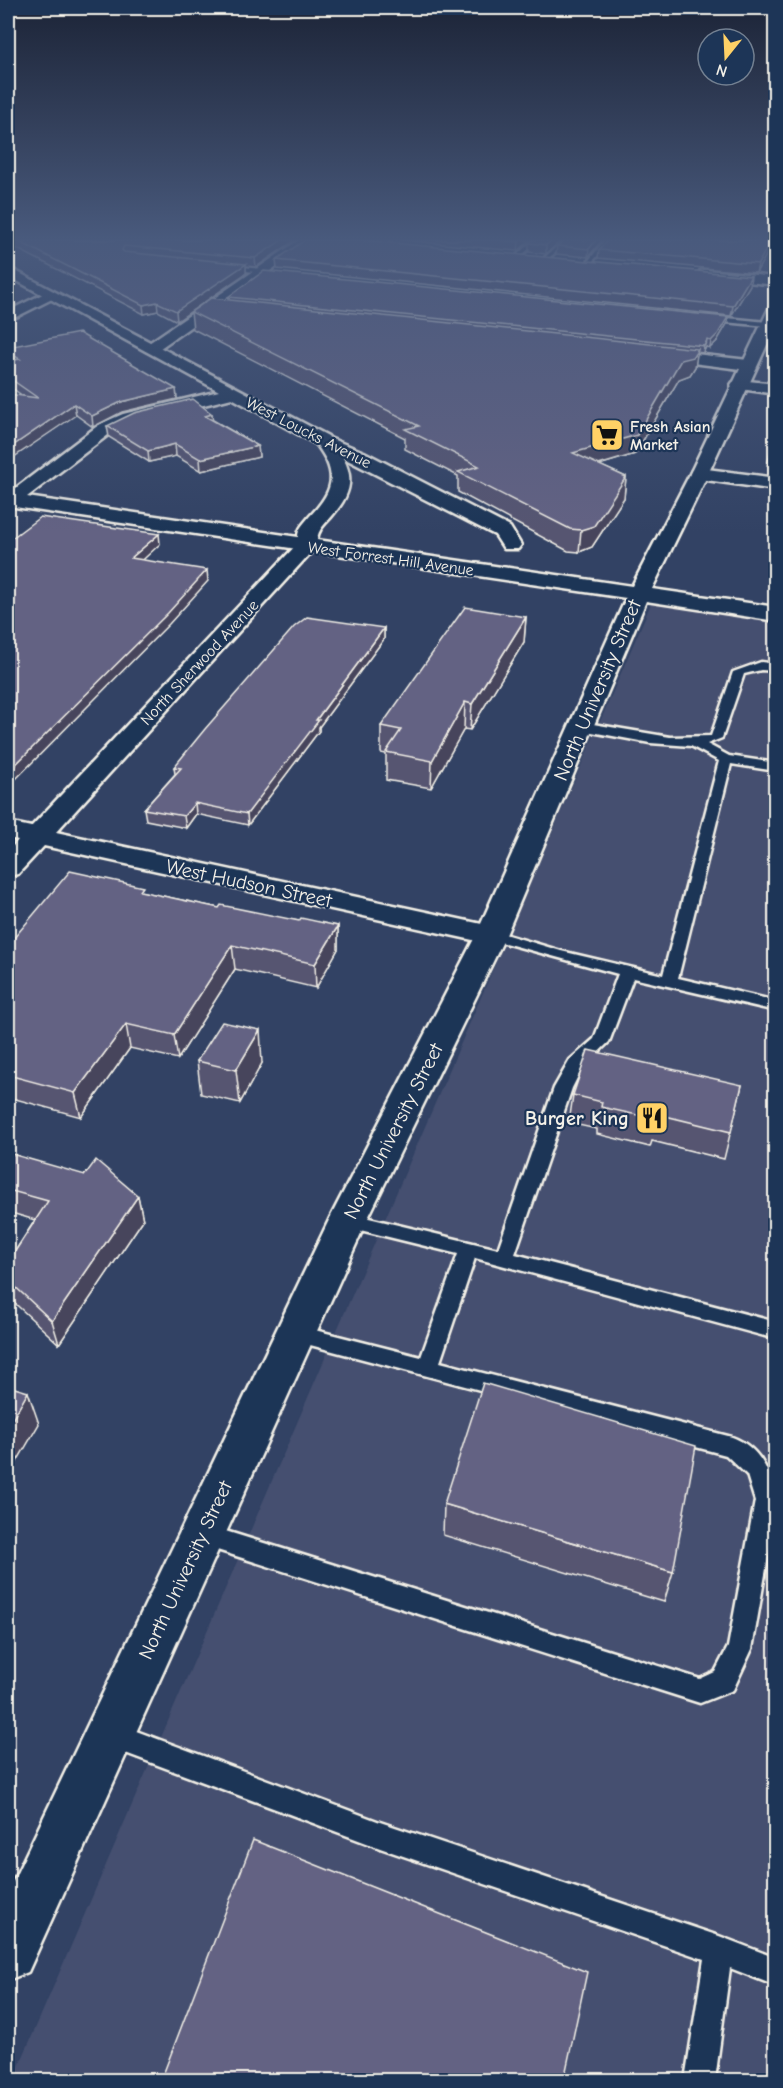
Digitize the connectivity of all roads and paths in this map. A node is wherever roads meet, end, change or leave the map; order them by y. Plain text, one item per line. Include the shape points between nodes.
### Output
1 (131, 337) edge
2 (166, 337) edge
3 (762, 337) edge
4 (151, 348) junction
5 (630, 352) edge
6 (748, 365) junction
7 (739, 385) junction
8 (776, 389) edge
9 (233, 393) junction
10 (322, 440) junction
11 (699, 474) junction
12 (776, 484) edge
13 (8, 501) edge
14 (307, 545) junction
15 (511, 545) dead end
16 (639, 593) junction
17 (776, 614) edge
18 (776, 668) edge
19 (581, 726) junction
20 (696, 744) junction
21 (726, 759) junction
22 (776, 767) edge
23 (8, 830) edge
24 (36, 836) junction
25 (8, 868) edge
26 (491, 935) junction
27 (627, 972) junction
28 (669, 982) junction
29 (776, 1006) edge
30 (348, 1220) junction
31 (469, 1249) junction
32 (504, 1258) junction
33 (776, 1331) edge
34 (296, 1333) junction
35 (429, 1366) junction
36 (202, 1534) junction
37 (109, 1734) junction
38 (719, 1950) junction
39 (8, 1953) edge
40 (776, 1972) edge
41 (700, 2080) edge

1 - 4 street, West Loucks Avenue
2 - 4 street
3 - 6 street, North University Street
4 - 9 street, West Loucks Avenue
5 - 6 street
6 - 7 street, North University Street
7 - 8 street
7 - 11 street, North University Street
9 - 10 street, West Loucks Avenue
9 - 13 street via 129,418 106,428
10 - 14 street, North Sherwood Avenue via 332,453 342,480 335,501 308,531
10 - 15 street, West Loucks Avenue via 503,531
11 - 12 street
11 - 16 street, North University Street
13 - 14 street, West Forrest Hill Avenue
14 - 16 street, West Forrest Hill Avenue
14 - 24 street, North Sherwood Avenue
16 - 17 street, West Forrest Hill Avenue
16 - 19 street, North University Street
18 - 20 lane via 760,666 739,672 716,738
19 - 20 lane
19 - 26 street, North University Street
20 - 21 lane
21 - 22 lane
21 - 28 lane
23 - 24 street, West Hudson Street
24 - 25 street, North Sherwood Avenue
24 - 26 street, West Hudson Street
26 - 27 lane
26 - 30 street, North University Street
27 - 28 lane
27 - 32 lane via 601,1042 576,1064 564,1088
28 - 29 lane
30 - 31 lane
30 - 34 street, North University Street
31 - 32 lane
31 - 35 lane
32 - 33 lane
34 - 35 lane
34 - 36 street, North University Street
35 - 36 lane via 732,1447 756,1469 766,1501 740,1649 724,1681 700,1691
36 - 37 street, North University Street
37 - 38 lane via 380,1834
37 - 39 street, North University Street
38 - 40 lane
38 - 41 lane

